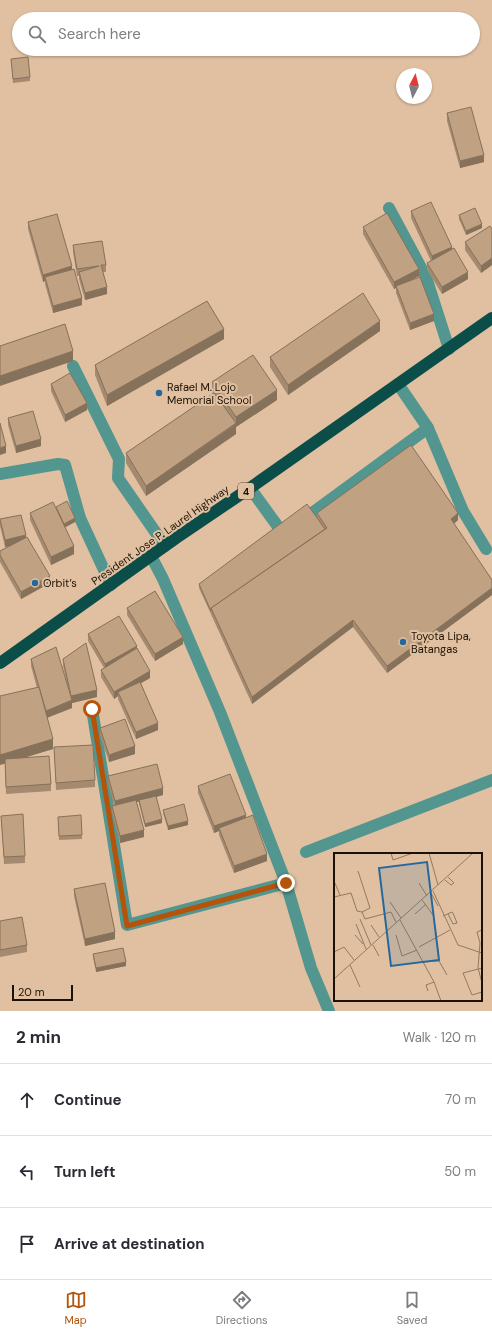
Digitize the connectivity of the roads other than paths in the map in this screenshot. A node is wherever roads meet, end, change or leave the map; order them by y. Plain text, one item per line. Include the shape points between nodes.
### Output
1 (389, 208) dead end
2 (492, 318) edge
3 (449, 349) junction
4 (73, 366) edge
5 (398, 384) junction
6 (428, 428) junction
7 (0, 474) edge
8 (250, 488) junction
9 (312, 513) edge
10 (279, 528) edge
11 (165, 546) junction
12 (486, 549) dead end
13 (151, 556) junction
14 (111, 585) junction
15 (0, 663) edge
16 (92, 709) dead end
17 (492, 780) edge
18 (306, 852) dead end
19 (286, 883) junction
20 (327, 1006) edge
21 (336, 1011) edge

1 - 3 street via 426,277
2 - 3 highway, President Jose P. Laurel Highway / 4
3 - 5 highway, President Jose P. Laurel Highway / 4
4 - 11 street via 119,459 118,478
5 - 6 street
5 - 8 highway, President Jose P. Laurel Highway / 4
6 - 9 street
6 - 12 street via 463,511
7 - 14 street via 65,465 80,518
8 - 10 street
8 - 11 highway, President Jose P. Laurel Highway / 4
11 - 13 highway, President Jose P. Laurel Highway / 4
13 - 14 highway, President Jose P. Laurel Highway / 4
13 - 19 street via 220,712
14 - 15 highway, President Jose P. Laurel Highway / 4
16 - 19 street via 127,926
17 - 18 street
19 - 20 street via 311,968
20 - 21 street

